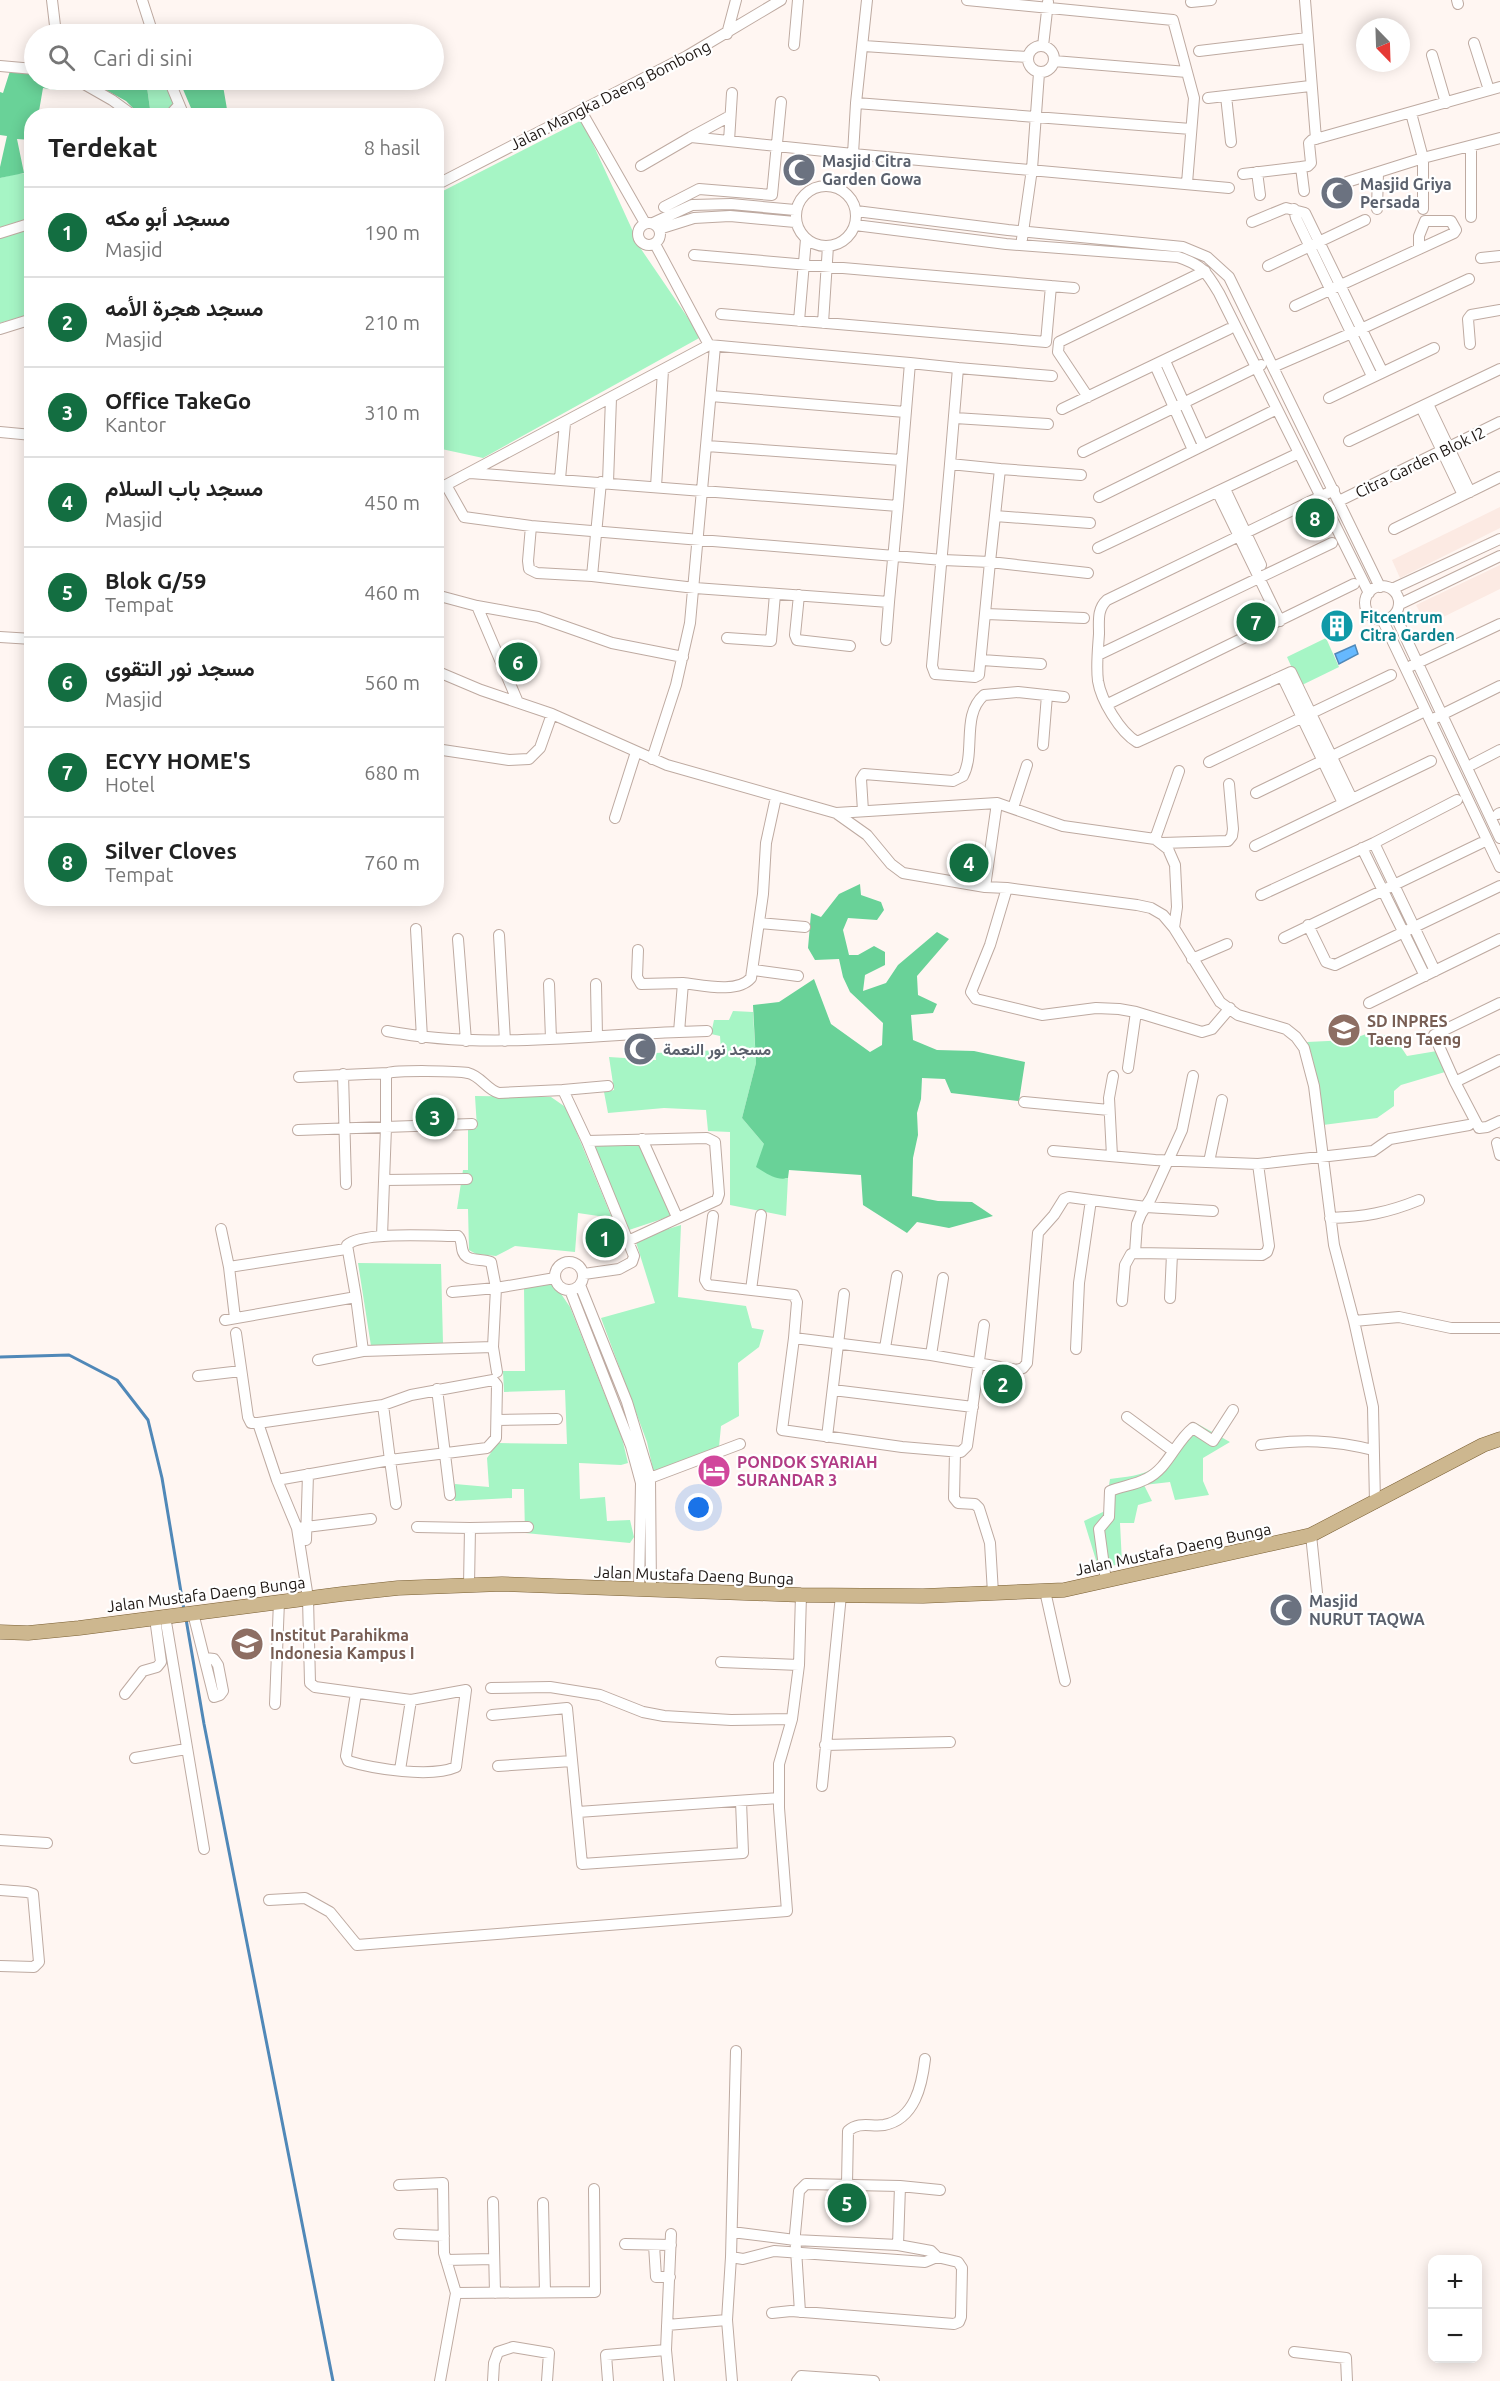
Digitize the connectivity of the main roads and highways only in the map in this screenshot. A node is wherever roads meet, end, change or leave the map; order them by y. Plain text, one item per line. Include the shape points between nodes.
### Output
1 (1500, 1439) edge
2 (0, 1632) edge

1 - 2 main road, Jalan Mustafa Daeng Bunga via 1311,1534 1064,1590 923,1596 502,1584 398,1588 28,1633

